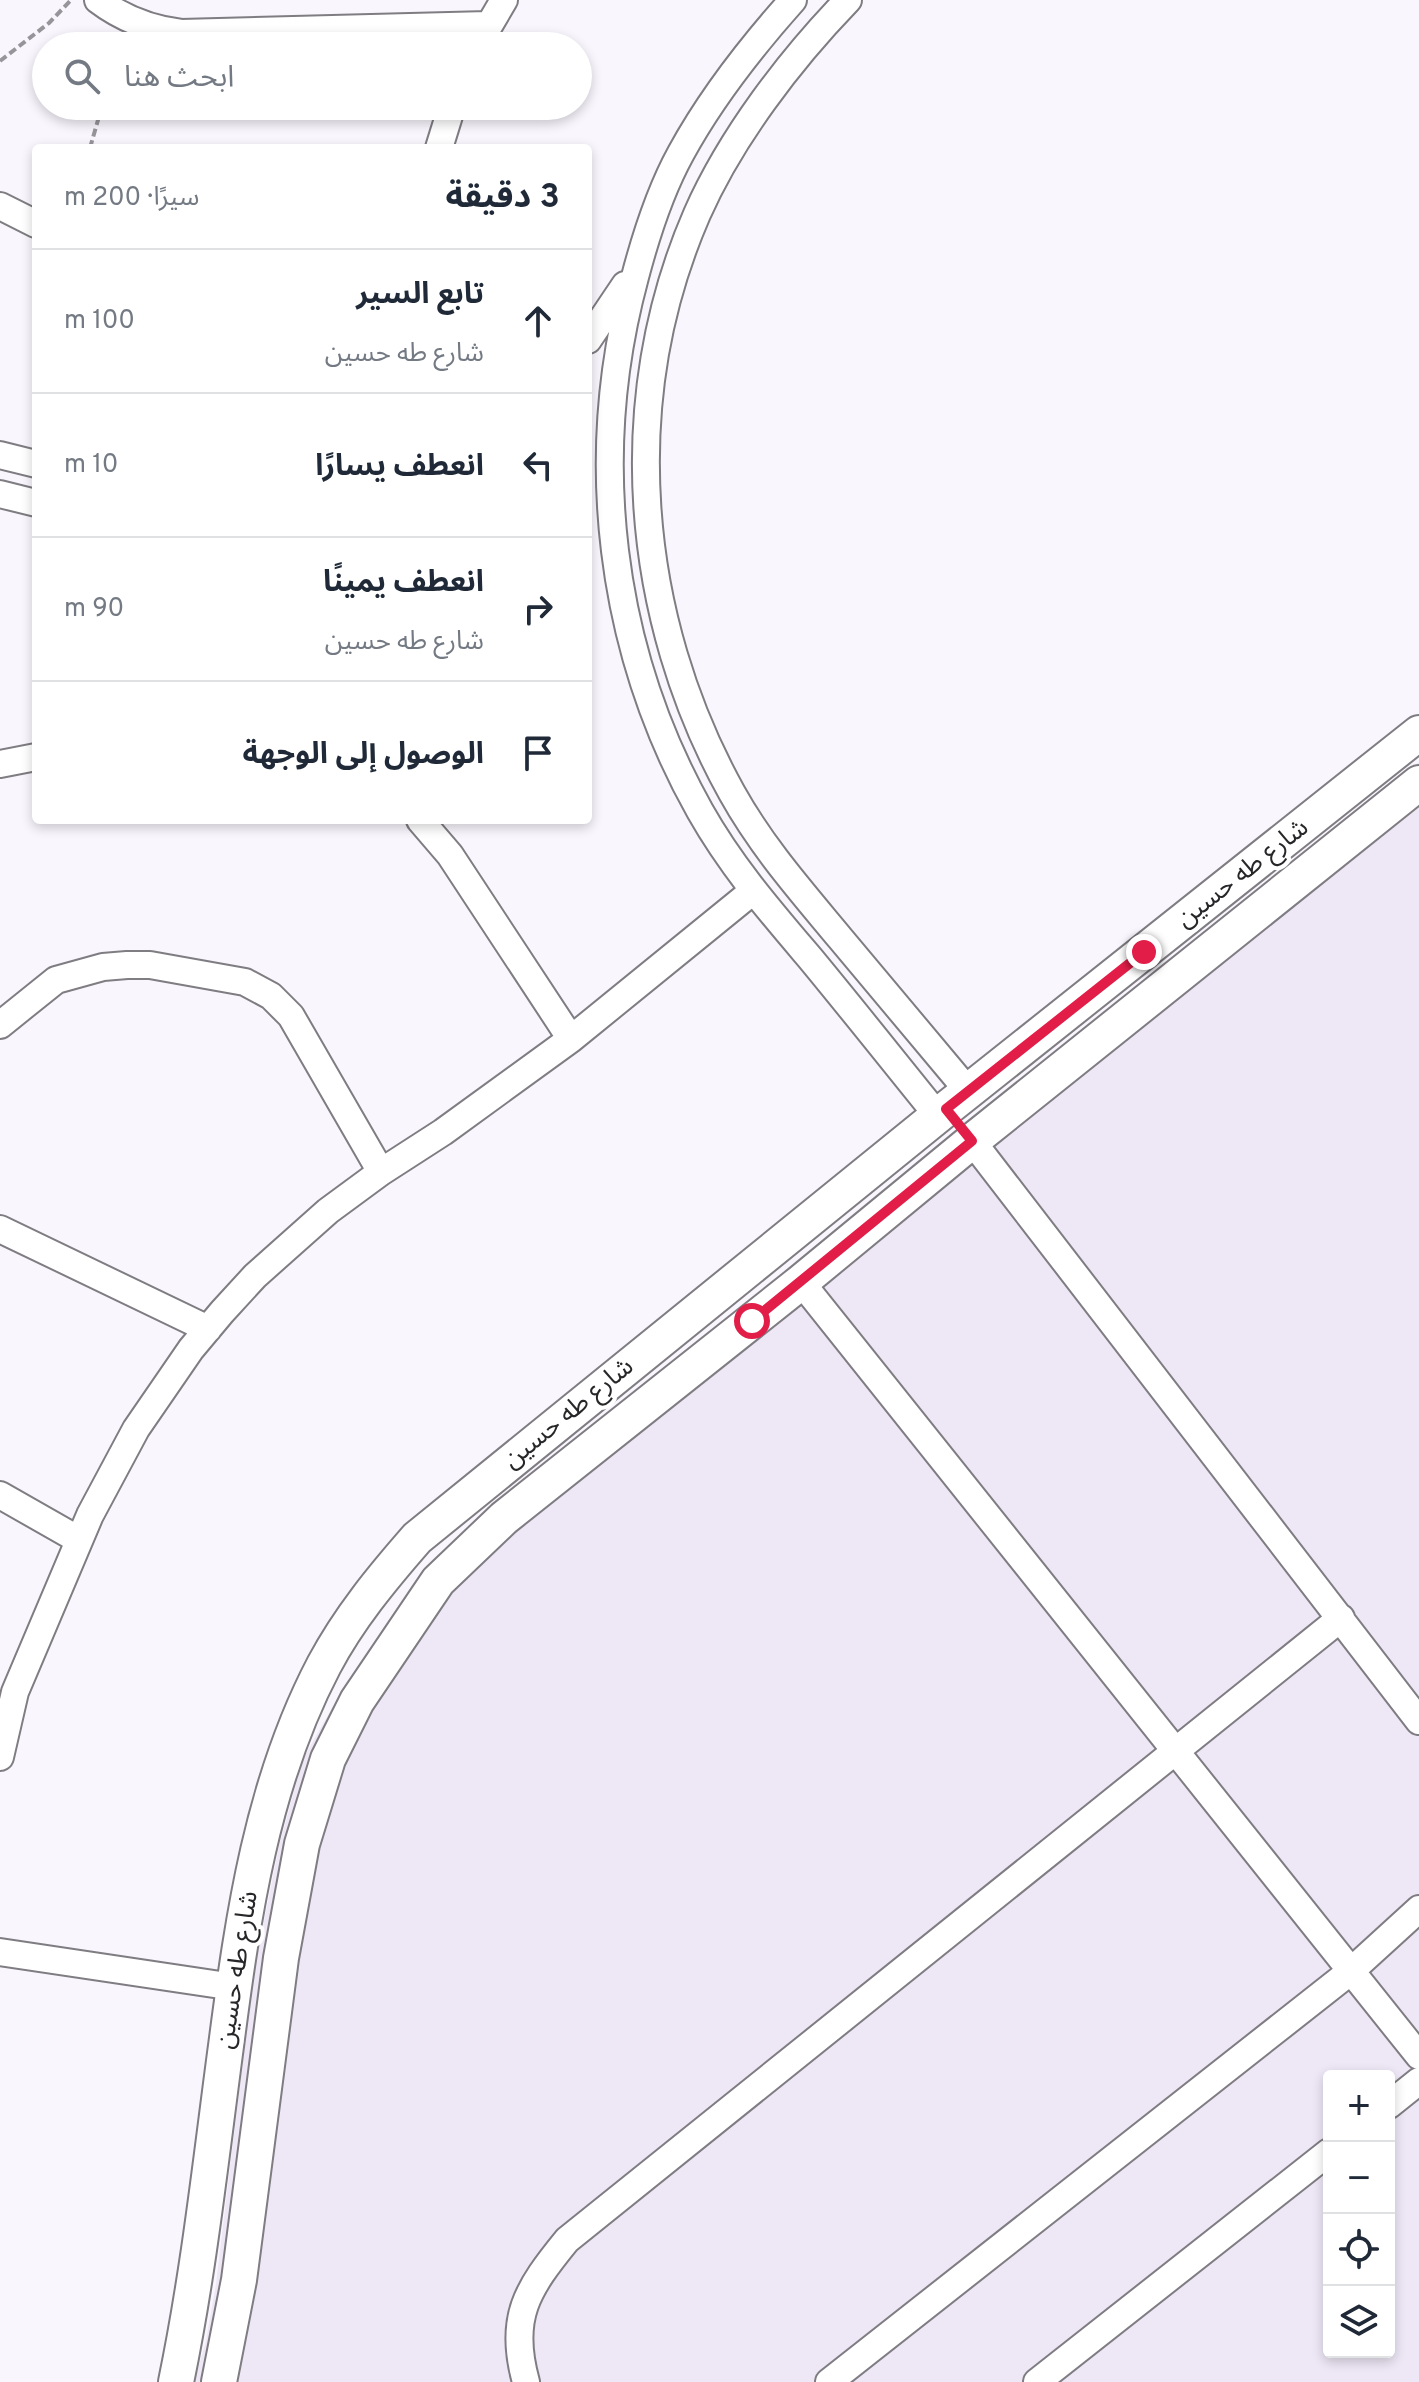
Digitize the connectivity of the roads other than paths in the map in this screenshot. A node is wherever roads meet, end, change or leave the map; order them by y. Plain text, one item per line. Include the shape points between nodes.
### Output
1 (98, 0) edge
2 (504, 0) edge
3 (793, 0) edge
4 (848, 0) edge
5 (177, 32) edge
6 (485, 32) edge
7 (448, 120) edge
8 (440, 144) edge
9 (0, 206) edge
10 (32, 222) edge
11 (642, 250) junction
12 (592, 334) edge
13 (0, 455) edge
14 (32, 463) edge
15 (598, 474) edge
16 (0, 494) edge
17 (32, 502) edge
18 (599, 515) edge
19 (1419, 733) edge
20 (32, 758) edge
21 (0, 764) edge
22 (1419, 783) edge
23 (423, 824) edge
24 (753, 891) junction
25 (0, 1025) edge
26 (571, 1039) junction
27 (951, 1105) junction
28 (972, 1141) junction
29 (381, 1172) junction
30 (0, 1229) edge
31 (801, 1282) junction
32 (208, 1329) junction
33 (0, 1495) edge
34 (79, 1540) junction
35 (1341, 1618) junction
36 (1419, 1721) edge
37 (1175, 1751) junction
38 (0, 1757) edge
39 (1419, 1909) edge
40 (0, 1952) edge
41 (1351, 1971) junction
42 (234, 1987) junction
43 (1419, 2056) edge
44 (1419, 2081) edge
45 (1395, 2100) edge
46 (1323, 2157) edge
47 (176, 2382) edge
48 (219, 2382) edge
49 (526, 2382) edge
50 (829, 2382) edge
51 (1037, 2382) edge

1 - 5 street via 136,22
2 - 6 street
3 - 11 street via 714,97 680,155
4 - 27 street via 729,155 679,262 655,354 649,402 650,546 684,686 732,793
7 - 8 street
9 - 10 street
11 - 12 street
11 - 15 street
13 - 14 street
15 - 18 street
16 - 17 street
18 - 24 street via 653,711 700,811
19 - 27 main road, شارع طه حسين
20 - 21 street
22 - 28 main road, شارع طه حسين
23 - 26 street via 450,855
24 - 26 street
24 - 27 street
25 - 29 street via 56,980 103,967 150,965 245,982 271,996 291,1016
26 - 29 street
27 - 28 main road
27 - 42 main road, شارع طه حسين via 417,1538 385,1575 324,1665 294,1730 255,1860
28 - 31 main road, شارع طه حسين
28 - 35 street
29 - 32 street via 290,1243
30 - 32 street
31 - 37 street
31 - 48 main road, شارع طه حسين via 504,1518 438,1581 357,1701 328,1759 296,1871 239,2280
32 - 34 street via 136,1429
33 - 34 street
34 - 38 street via 15,1692
35 - 36 street
35 - 37 street
37 - 41 street
37 - 49 street via 567,2240 536,2278 521,2318 519,2354
39 - 41 street
40 - 42 street
41 - 43 street
41 - 50 street
42 - 47 main road, شارع طه حسين via 193,2298
44 - 45 street
46 - 51 street

